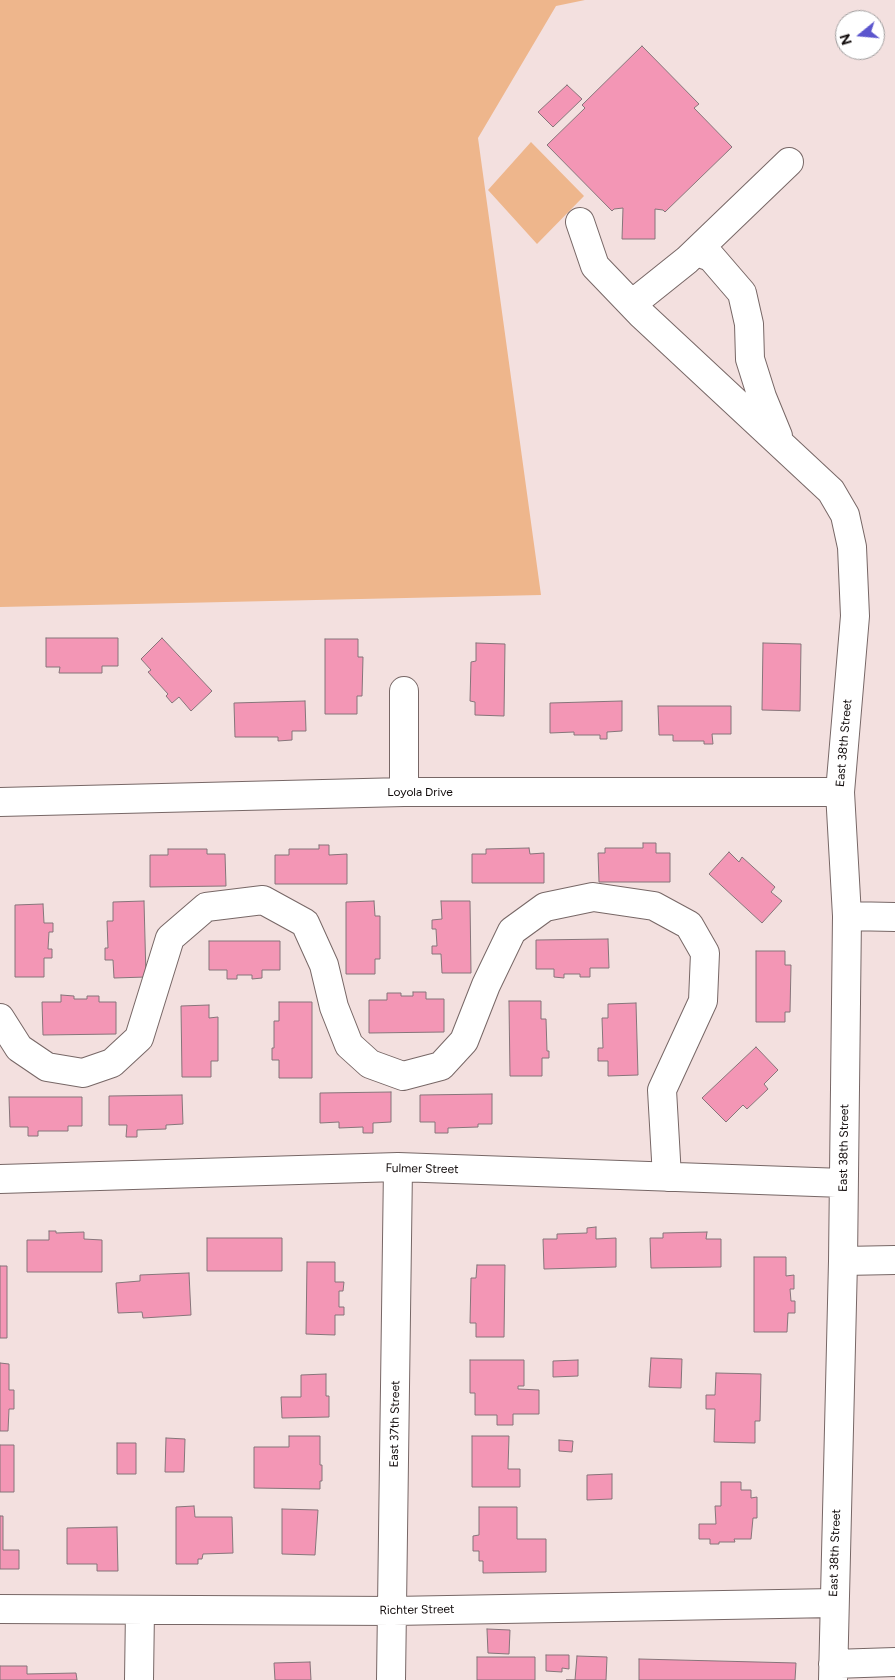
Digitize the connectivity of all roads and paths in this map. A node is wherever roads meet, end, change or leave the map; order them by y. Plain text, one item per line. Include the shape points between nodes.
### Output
1 (789, 162) dead end
2 (580, 222) dead end
3 (697, 252) junction
4 (632, 304) junction
5 (781, 445) junction
6 (404, 691) dead end
7 (404, 792) junction
8 (840, 792) junction
9 (0, 802) edge
10 (847, 916) junction
11 (895, 917) edge
12 (0, 1018) edge
13 (398, 1167) junction
14 (667, 1177) junction
15 (0, 1179) edge
16 (843, 1183) junction
17 (895, 1260) edge
18 (843, 1261) junction
19 (834, 1602) junction
20 (0, 1609) edge
21 (140, 1610) junction
22 (393, 1611) junction
23 (895, 1662) edge
24 (833, 1672) edge
25 (139, 1680) edge
26 (392, 1680) edge

1 - 3 street
2 - 4 street, East 38th Street via 595,266
3 - 4 street
3 - 5 street via 711,258 742,293 749,324 750,359
4 - 5 street, East 38th Street
5 - 8 street, East 38th Street via 830,491 845,514 852,547 855,616
6 - 7 street
7 - 8 street, Loyola Drive
7 - 9 street, Loyola Drive
8 - 10 street, East 38th Street
10 - 11 street
10 - 16 street, East 38th Street
12 - 14 street via 19,1048 46,1067 83,1074 112,1063 139,1038 170,938 206,907 263,900 305,922 324,965 334,1007 349,1045 370,1064 404,1076 440,1066 464,1041 512,931 545,907 593,897 654,906 689,925 705,952 703,1001 662,1090
13 - 14 street, Fulmer Street
13 - 15 street, Fulmer Street
13 - 22 street, East 37th Street
14 - 16 street, Fulmer Street
16 - 18 street, East 38th Street
17 - 18 street
18 - 19 street, East 38th Street
19 - 22 street, Richter Street
19 - 24 street, East 38th Street
20 - 21 street, Richter Street
21 - 22 street, Richter Street
21 - 25 street
22 - 26 street, East 37th Street
23 - 24 street

